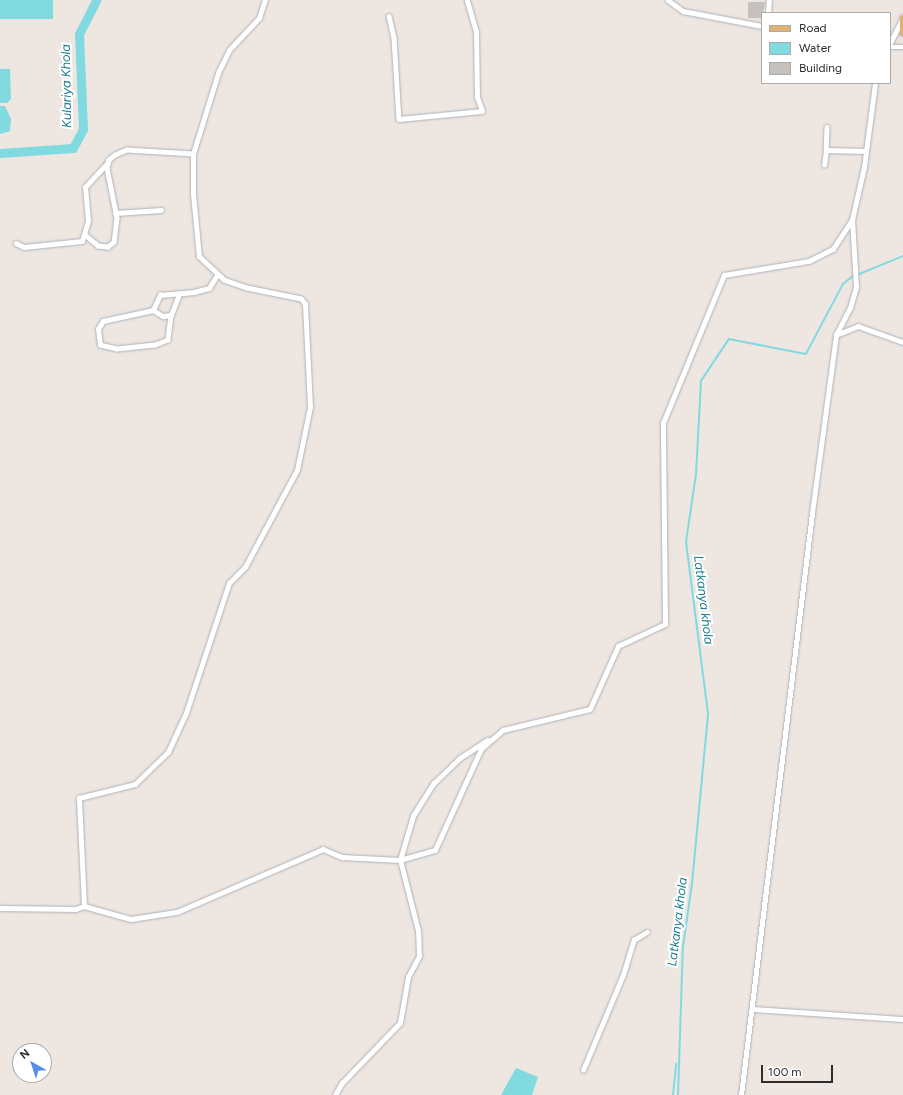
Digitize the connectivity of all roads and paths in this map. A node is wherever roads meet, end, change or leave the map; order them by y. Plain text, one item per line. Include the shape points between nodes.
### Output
1 (265, 0) edge
2 (467, 0) edge
3 (668, 0) edge
4 (769, 0) edge
5 (768, 12) edge
6 (389, 16) dead end
7 (903, 18) edge
8 (761, 26) edge
9 (903, 32) edge
10 (891, 41) edge
11 (891, 47) edge
12 (903, 47) edge
13 (875, 84) edge
14 (827, 127) dead end
15 (826, 150) junction
16 (866, 151) junction
17 (193, 154) junction
18 (109, 160) junction
19 (824, 165) dead end
20 (161, 210) dead end
21 (115, 213) junction
22 (852, 220) junction
23 (85, 235) junction
24 (16, 243) dead end
25 (217, 275) junction
26 (179, 294) junction
27 (153, 310) junction
28 (171, 315) junction
29 (836, 335) junction
30 (903, 342) edge
31 (503, 730) junction
32 (400, 860) junction
33 (84, 906) junction
34 (0, 908) edge
35 (647, 932) dead end
36 (752, 1009) junction
37 (903, 1019) edge
38 (583, 1070) dead end
39 (335, 1095) edge
40 (741, 1095) edge

1 - 17 street via 259,18 229,50 218,73
2 - 6 street via 476,32 477,97 482,110 399,119 394,38
3 - 8 street via 683,11
4 - 5 street
7 - 9 main road
7 - 10 street
11 - 12 street
13 - 16 street
14 - 15 street
15 - 16 street
15 - 19 street
16 - 22 street
17 - 18 street via 127,150
17 - 25 street via 193,192 199,257
18 - 21 street via 107,168
18 - 23 street via 85,187 88,221
20 - 21 street
21 - 23 street via 117,235 108,247 98,246
22 - 29 street via 856,287 850,308
22 - 31 street via 833,249 809,261 724,275 663,422 665,624 618,646 590,709
23 - 24 street via 82,242 72,245 52,242 24,248
25 - 26 street via 209,288
25 - 33 street via 236,285 301,299 306,304 310,407 297,470 245,567 229,583 186,713 168,752 135,784 79,798
26 - 27 street via 160,295
26 - 28 street
27 - 28 street via 163,316
27 - 28 street via 103,321 98,329 100,345 117,349 168,340
29 - 30 street via 858,326
29 - 36 street
31 - 32 street via 460,758 429,789 413,816
31 - 32 street via 481,749 435,850
32 - 33 street via 342,857 323,849 177,912 131,918
32 - 39 street via 418,931 419,956 408,977 400,1023 342,1083
33 - 34 street via 76,909
35 - 38 street via 634,940 623,975
36 - 37 street
36 - 40 street

